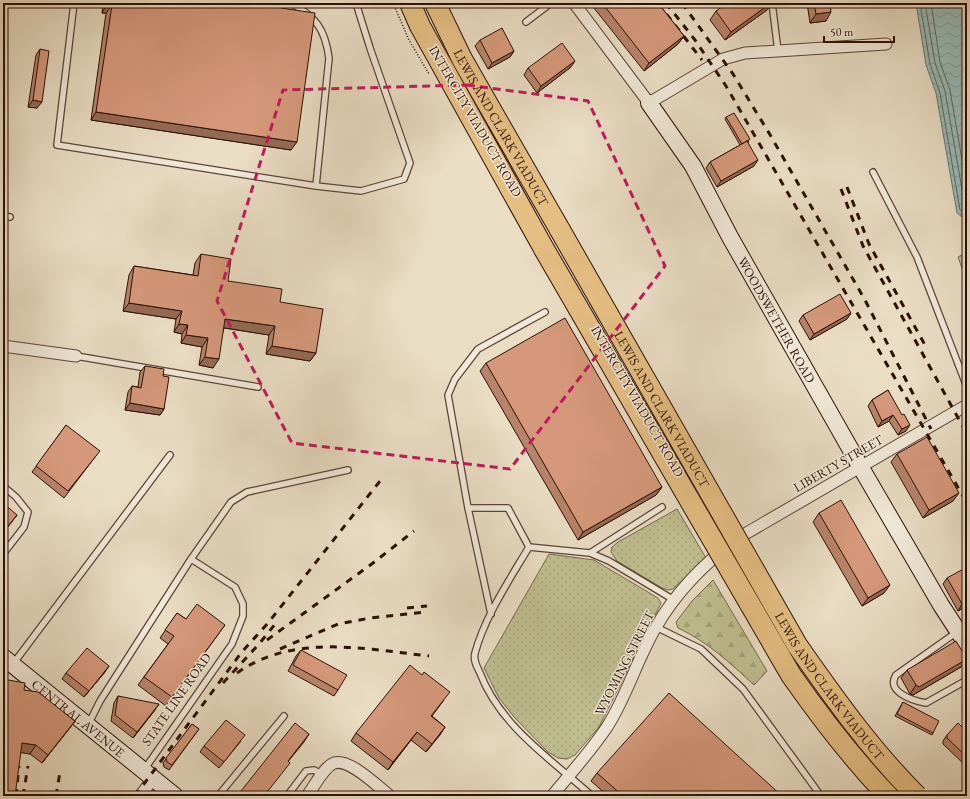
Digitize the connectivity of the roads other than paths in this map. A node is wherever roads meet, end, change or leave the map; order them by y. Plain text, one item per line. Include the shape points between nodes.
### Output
1 (74, 3) edge
2 (291, 3) edge
3 (356, 3) edge
4 (410, 3) edge
5 (435, 3) edge
6 (551, 3) edge
7 (574, 3) edge
8 (772, 3) edge
9 (526, 22) dead end
10 (886, 44) dead end
11 (778, 51) junction
12 (649, 103) junction
13 (873, 172) dead end
14 (316, 186) junction
15 (509, 200) dead end
16 (3, 216) edge
17 (10, 217) dead end
18 (545, 312) dead end
19 (3, 346) edge
20 (76, 356) joint
21 (258, 387) dead end
22 (967, 387) edge
23 (967, 404) edge
24 (170, 455) dead end
25 (860, 466) junction
26 (348, 470) dead end
27 (3, 486) edge
28 (468, 508) junction
29 (662, 508) dead end
30 (529, 547) junction
31 (725, 547) joint
32 (590, 553) junction
33 (3, 554) edge
34 (715, 556) junction
35 (191, 558) junction
36 (674, 600) junction
37 (743, 607) dead end
38 (491, 614) junction
39 (656, 627) junction
40 (957, 632) junction
41 (967, 646) edge
42 (8, 660) edge
43 (781, 671) dead end
44 (967, 680) edge
45 (789, 684) dead end
46 (284, 716) dead end
47 (88, 725) junction
48 (850, 764) dead end
49 (148, 774) junction
50 (323, 775) junction
51 (569, 775) junction
52 (167, 794) edge
53 (140, 796) edge
54 (218, 796) edge
55 (287, 796) edge
56 (307, 796) edge
57 (390, 796) edge
58 (552, 796) edge
59 (592, 796) edge
60 (821, 796) edge
61 (879, 796) edge
62 (888, 796) edge
63 (917, 796) edge

1 - 14 lane via 57,145
2 - 14 lane via 312,16 327,42 329,58
3 - 14 lane via 410,163 404,179 376,188 361,191
4 - 62 highway, LEWIS AND CLARK VIADUCT, bridge via 424,33 544,249 761,624 820,717 856,763
5 - 63 highway, LEWIS AND CLARK VIADUCT, bridge via 462,59 797,646 875,750
6 - 9 lane
7 - 12 street, WOODSWETHER ROAD
8 - 11 lane
10 - 11 street
11 - 12 street via 745,53 723,59
12 - 25 street, WOODSWETHER ROAD via 693,166 730,237
13 - 22 lane via 917,257
15 - 34 lane, INTERCITY VIADUCT ROAD
16 - 17 lane
18 - 28 lane via 478,349 455,380 448,395
19 - 20 street
20 - 21 lane
23 - 25 street, LIBERTY STREET
24 - 42 lane
25 - 31 street, LIBERTY STREET
25 - 40 street, WOODSWETHER ROAD
26 - 35 lane via 247,492 231,502
27 - 33 lane via 28,512 24,527
28 - 30 lane via 508,508
28 - 38 lane
29 - 32 lane
30 - 32 lane
30 - 38 lane
31 - 34 street, WYOMING STREET
32 - 36 lane via 609,561
34 - 36 street, WYOMING STREET
34 - 37 lane, INTERCITY VIADUCT ROAD
35 - 47 lane via 100,701
35 - 49 lane, STATE LINE ROAD via 235,587 243,604 243,616 232,644 208,676
36 - 39 street, WYOMING STREET
38 - 51 lane via 475,654 483,682 514,726
39 - 51 street, WYOMING STREET via 607,727
39 - 60 lane via 701,649 736,680
40 - 41 street, WOODSWETHER ROAD
40 - 44 lane via 896,675 893,681 905,697 926,703
42 - 47 street, CENTRAL AVENUE
43 - 45 lane
46 - 54 lane
47 - 49 street, CENTRAL AVENUE
48 - 61 lane
49 - 52 street, CENTRAL AVENUE
49 - 53 street, STATE LINE ROAD
50 - 55 lane via 314,770 306,771
50 - 56 street
50 - 57 street via 333,764 350,765
51 - 58 street, WYOMING STREET
51 - 59 lane

